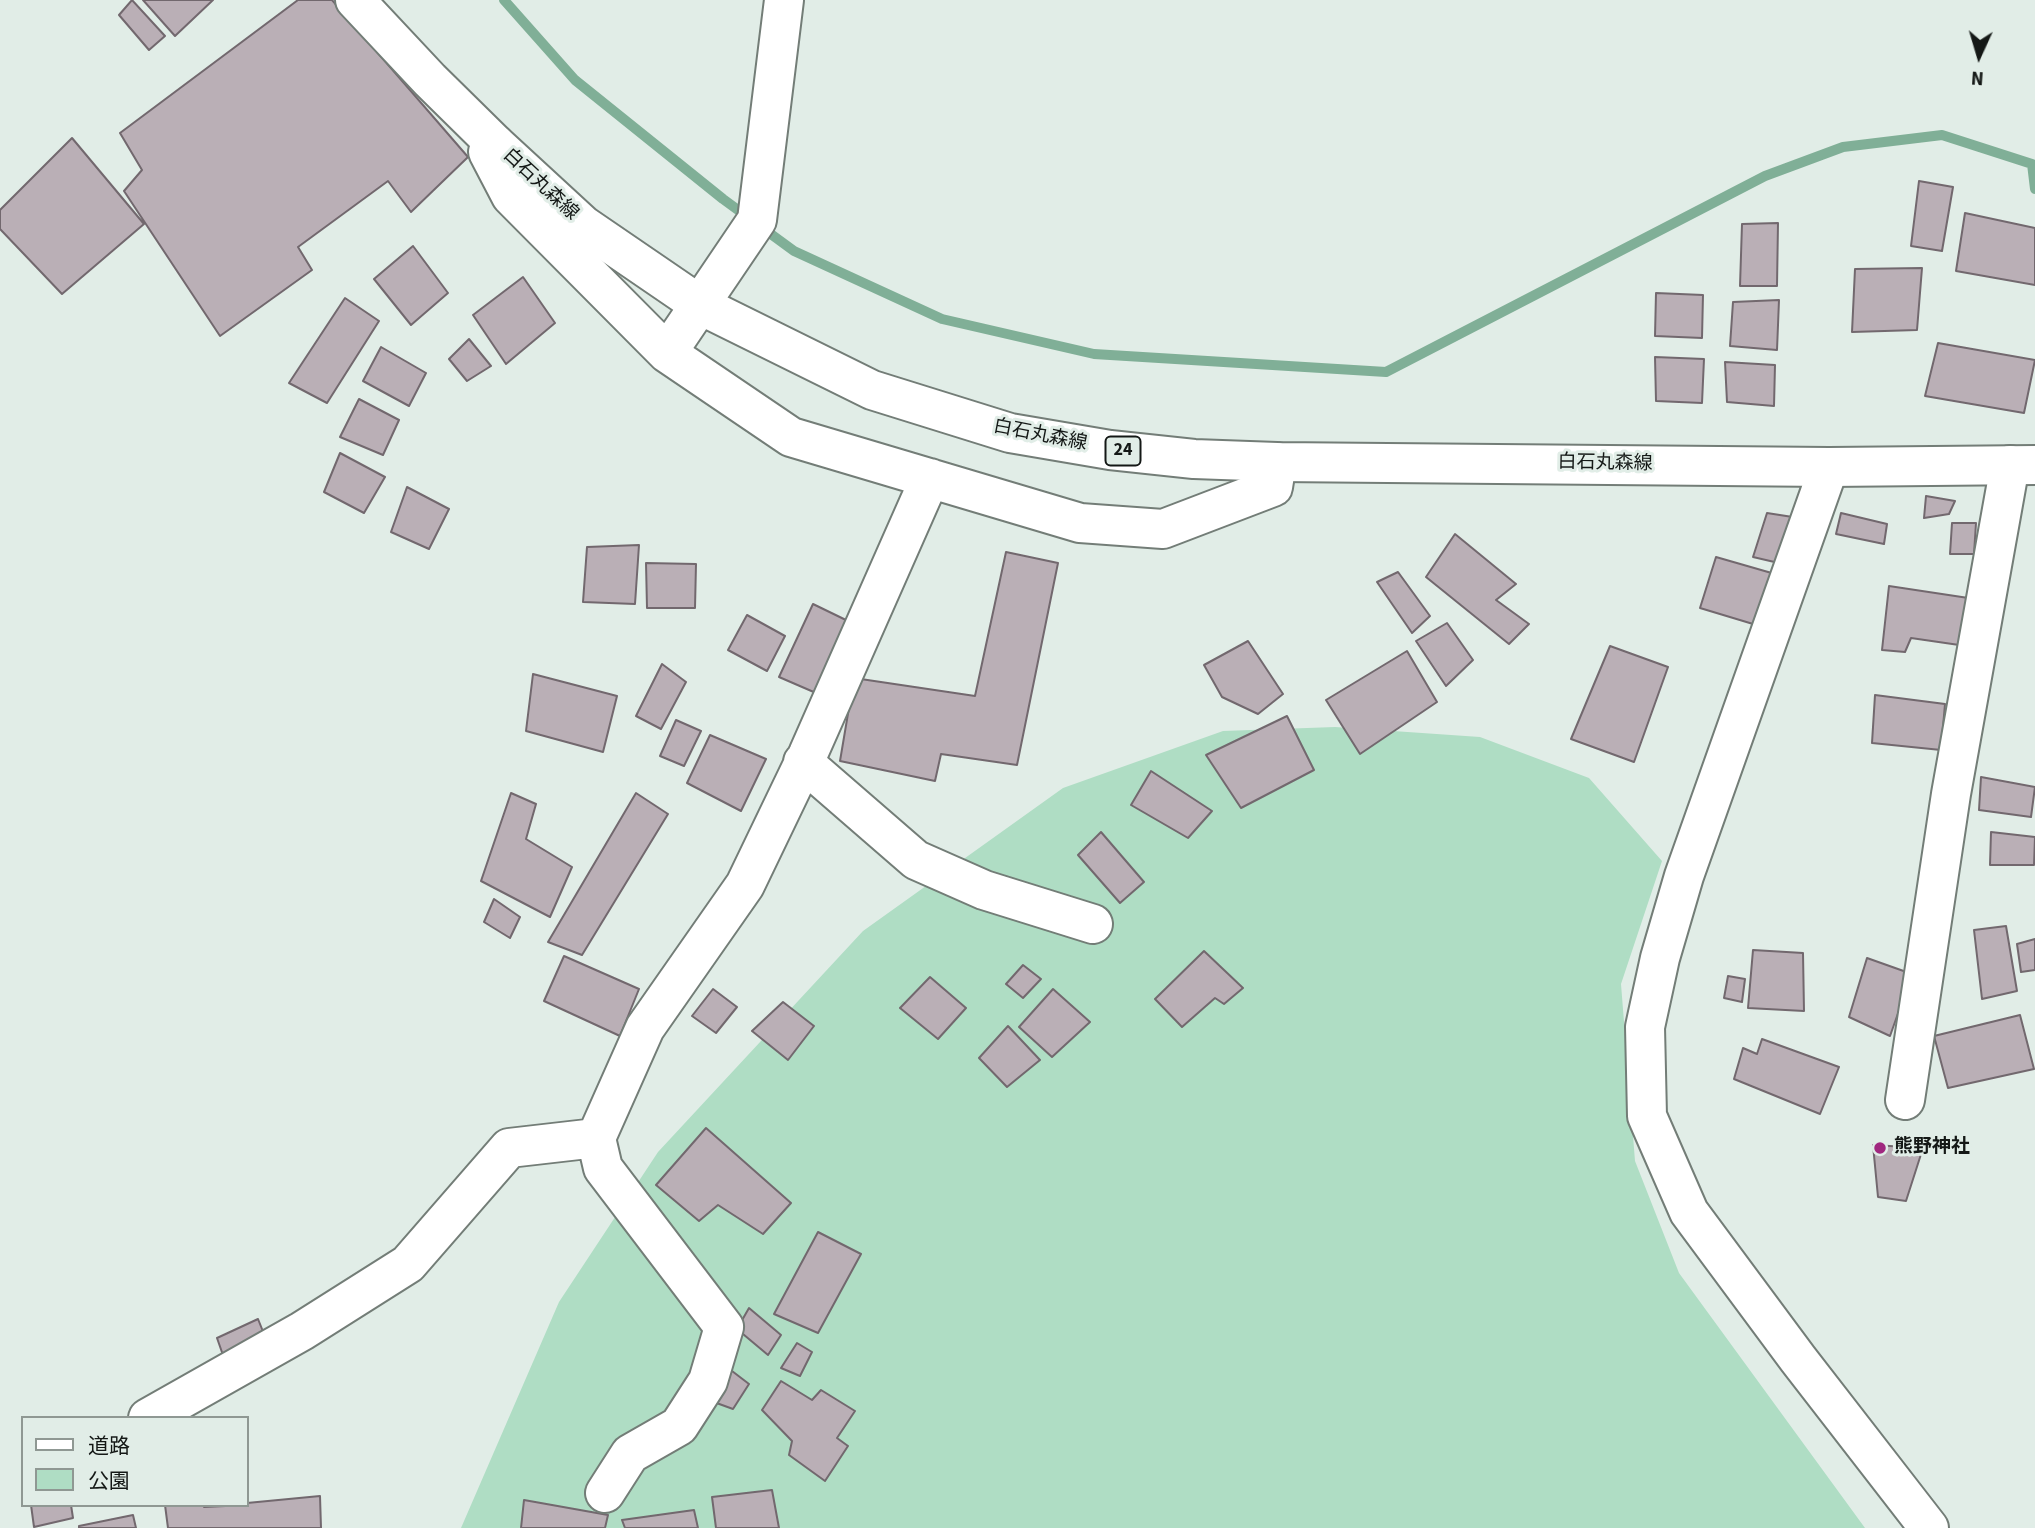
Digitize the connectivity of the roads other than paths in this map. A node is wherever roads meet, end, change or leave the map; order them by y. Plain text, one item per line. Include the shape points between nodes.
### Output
1 (355, 0) edge
2 (784, 0) edge
3 (495, 144) junction
4 (700, 305) junction
5 (667, 353) junction
6 (1277, 462) junction
7 (2023, 465) edge
8 (1829, 467) junction
9 (930, 478) junction
10 (803, 762) junction
11 (1093, 925) dead end
12 (1905, 1100) dead end
13 (596, 1138) junction
14 (152, 1416) edge
15 (605, 1493) dead end
16 (1929, 1528) edge

1 - 3 street, 白石丸森線 / 24
2 - 4 street via 750,231
3 - 4 street, 白石丸森線 / 24 via 583,225
3 - 5 street via 488,152 511,196
4 - 5 street
4 - 6 street, 白石丸森線 / 24 via 872,390 1010,433 1110,450
5 - 9 street via 791,437
6 - 8 street, 白石丸森線 / 24
6 - 9 street via 1273,487 1163,529 1080,523
7 - 8 street, 白石丸森線 / 24
7 - 12 street via 1951,794
8 - 16 street via 1684,876 1660,958 1645,1027 1647,1116 1689,1212
9 - 10 street
10 - 11 street via 916,860 984,890
10 - 13 street via 744,885 645,1028
13 - 14 street via 509,1148 408,1264 302,1331
13 - 15 street via 603,1168 724,1327 708,1381 679,1426 630,1454

